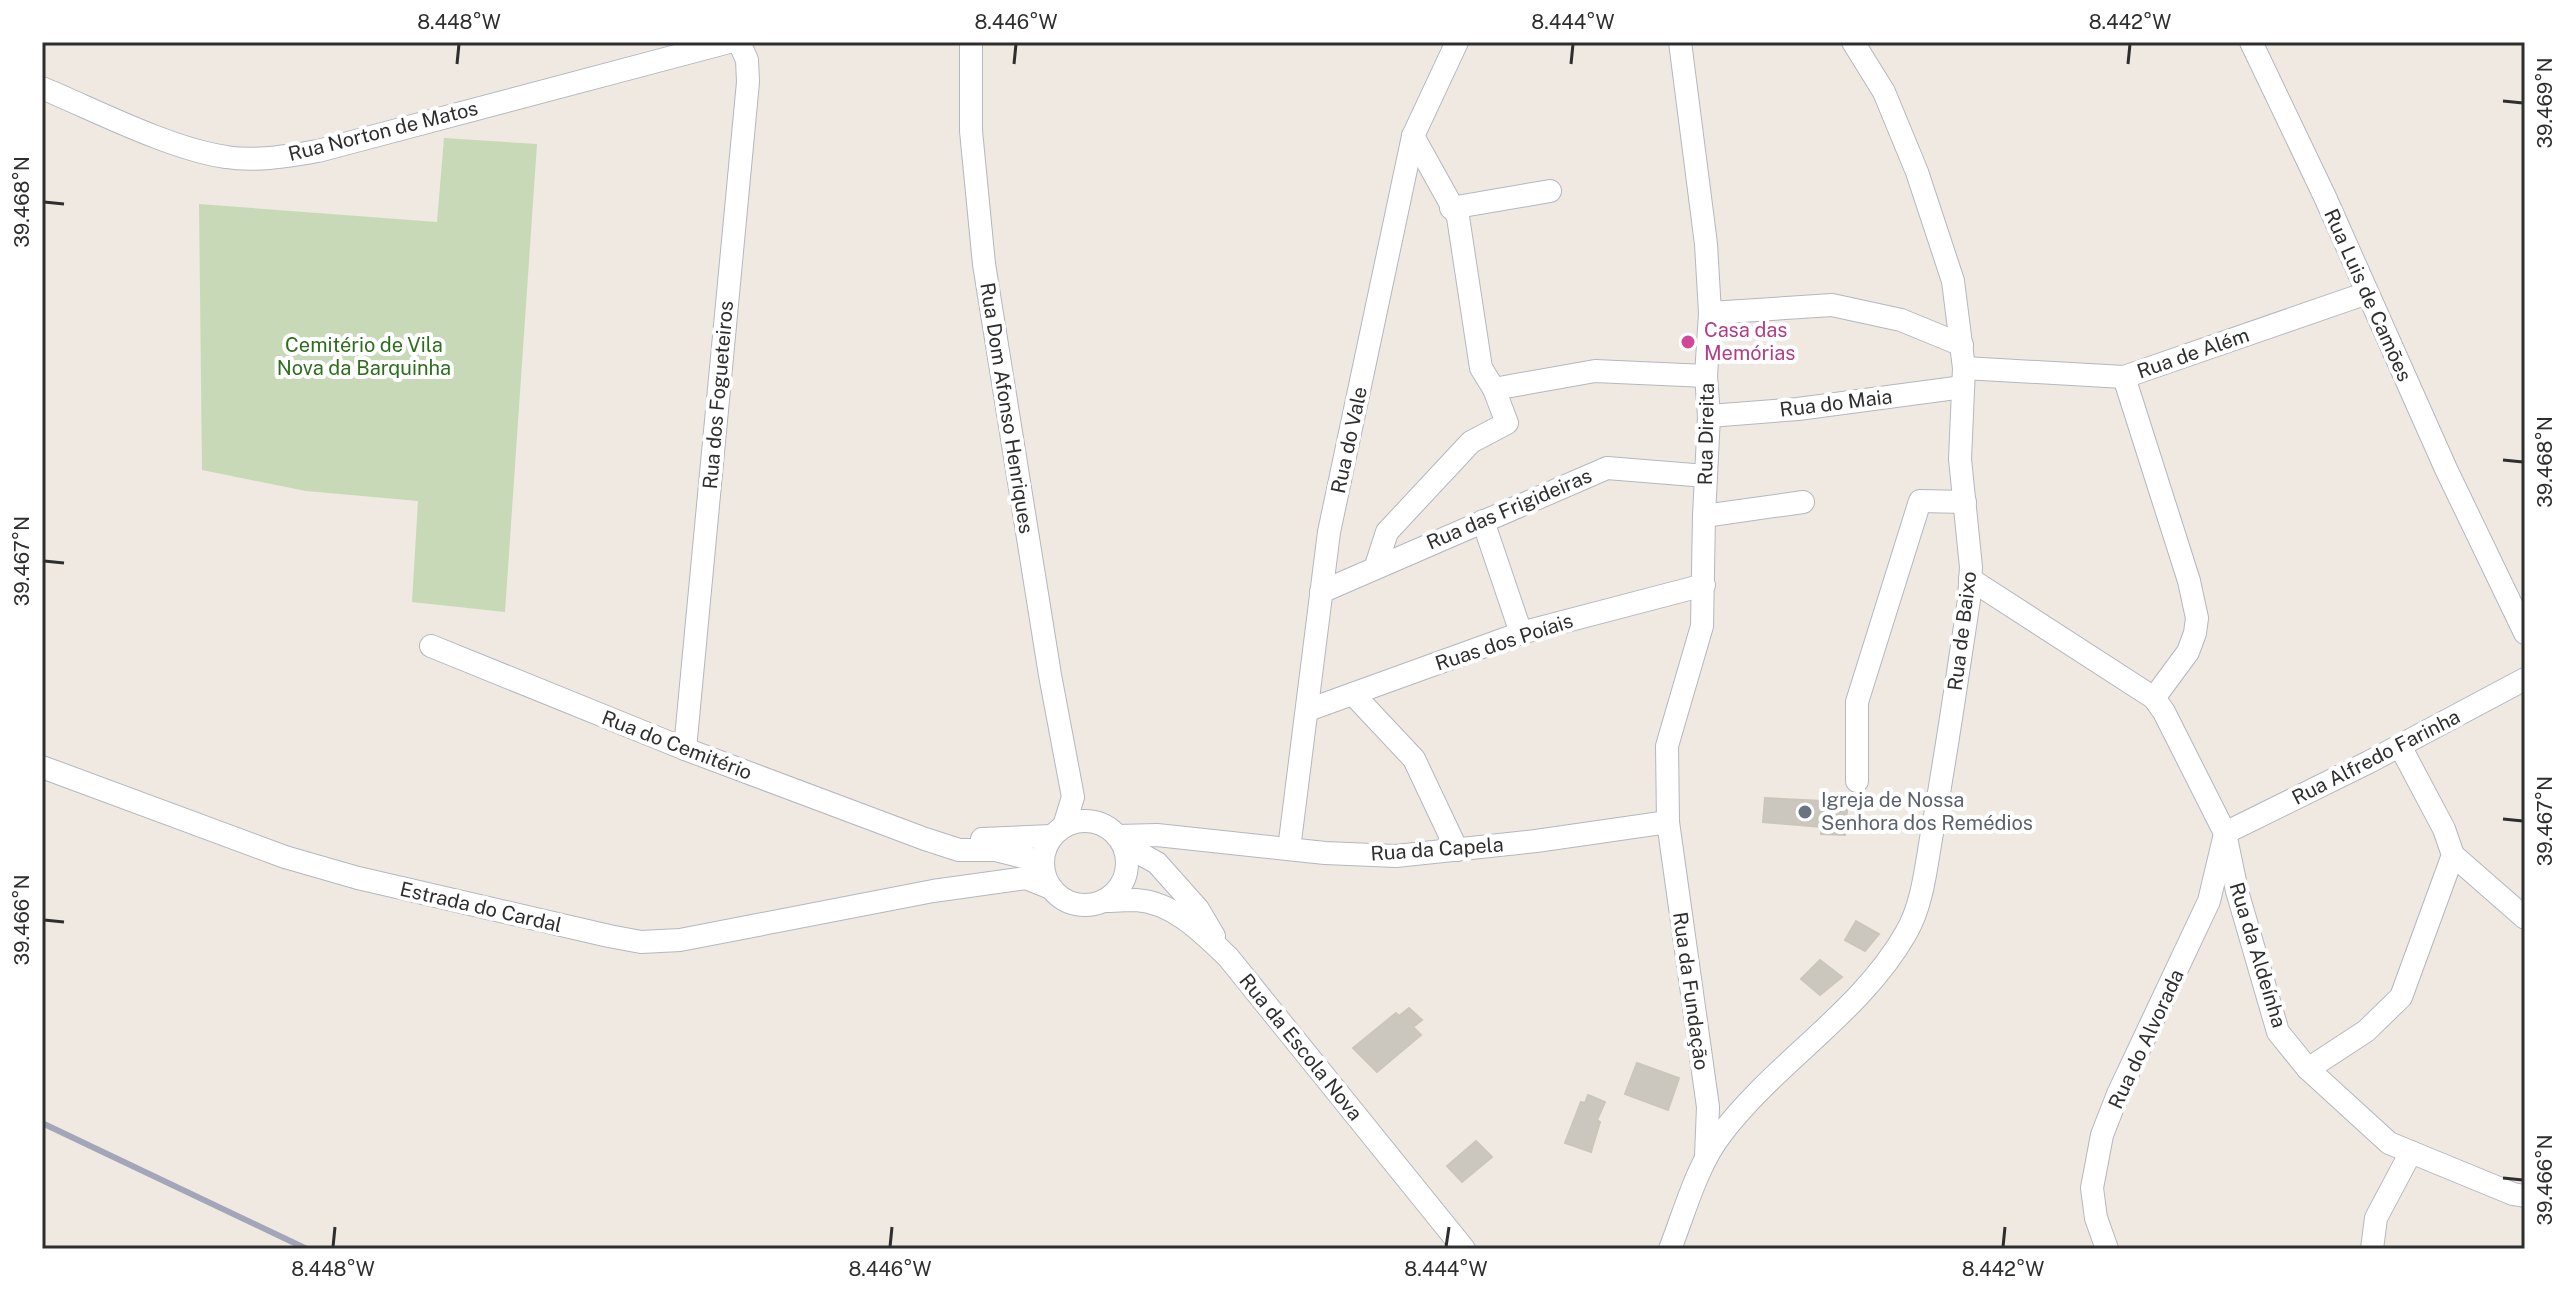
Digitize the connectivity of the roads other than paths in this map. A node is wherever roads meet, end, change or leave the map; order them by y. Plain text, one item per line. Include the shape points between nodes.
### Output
1 (729, 42) edge
2 (739, 42) edge
3 (971, 42) edge
4 (1457, 42) edge
5 (1680, 42) edge
6 (1853, 42) edge
7 (2251, 42) edge
8 (42, 88) edge
9 (1413, 136) junction
10 (1550, 191) dead end
11 (1451, 208) junction
12 (2367, 293) junction
13 (1710, 313) junction
14 (1962, 345) junction
15 (1706, 376) junction
16 (2124, 377) junction
17 (1964, 378) junction
18 (1494, 389) junction
19 (1709, 416) junction
20 (1706, 476) junction
21 (1803, 502) dead end
22 (1965, 502) junction
23 (1704, 516) junction
24 (1483, 521) junction
25 (1376, 566) junction
26 (1970, 579) junction
27 (1704, 585) junction
28 (1321, 592) junction
29 (1521, 633) junction
30 (2525, 633) edge
31 (431, 646) dead end
32 (2525, 679) edge
33 (1353, 694) junction
34 (2154, 698) junction
35 (1308, 710) junction
36 (2400, 746) junction
37 (685, 749) junction
38 (42, 767) edge
39 (1069, 771) junction
40 (1857, 781) dead end
41 (1668, 822) junction
42 (2225, 833) junction
43 (1117, 836) junction
44 (925, 839) junction
45 (1205, 839) junction
46 (1051, 843) junction
47 (1289, 849) junction
48 (1457, 850) junction
49 (1018, 855) junction
50 (2453, 855) junction
51 (1157, 863) junction
52 (1051, 888) junction
53 (933, 891) junction
54 (1103, 901) junction
55 (2525, 918) edge
56 (1228, 957) junction
57 (2308, 1069) junction
58 (2411, 1152) junction
59 (1706, 1161) junction
60 (2525, 1196) edge
61 (1464, 1249) edge
62 (1670, 1249) edge
63 (2107, 1249) edge
64 (2372, 1249) edge

1 - 8 street, Rua Norton de Matos via 275,158 226,157 176,144
2 - 37 street, Rua dos Fogueteiros via 748,82
3 - 39 street, Rua Dom Afonso Henriques via 971,131 984,264
4 - 9 street, Rua do Vale
5 - 13 street, Rua Direita
6 - 14 street, Rua de Baixo via 1884,92 1917,172 1953,281
7 - 12 street, Rua Luis de Camões
9 - 11 street
9 - 28 street, Rua do Vale via 1329,532
10 - 11 street
11 - 18 street via 1458,217 1481,368
12 - 16 street, Rua de Além
12 - 30 street, Rua Luis de Camões
13 - 14 street via 1832,305 1901,320
13 - 15 street, Rua Direita
14 - 17 street, Rua de Baixo
15 - 18 street via 1595,371
15 - 19 street, Rua Direita
16 - 17 street, Rua de Além
16 - 34 street via 2197,618 2188,652
17 - 19 street, Rua do Maia via 1798,409
17 - 22 street, Rua de Baixo via 1960,459
18 - 25 street via 1507,423 1471,442 1387,532
19 - 20 street, Rua Direita
20 - 23 street, Rua Direita
20 - 24 street, Rua das Frigideiras via 1607,468
21 - 23 street
22 - 26 street, Rua de Baixo
22 - 40 street via 1920,501 1857,702
23 - 27 street, Rua Direita
24 - 25 street, Rua das Frigideiras
24 - 29 street
25 - 28 street, Rua das Frigideiras
26 - 34 street
26 - 59 street, Rua de Baixo via 1933,831 1909,929 1852,1002 1721,1134
27 - 29 street, Ruas dos Poíais
27 - 41 street, Rua Direita via 1702,626 1667,746
28 - 35 street, Rua do Vale
29 - 33 street, Ruas dos Poíais
31 - 37 street, Rua do Cemitério
32 - 36 street, Rua Alfredo Farinha
33 - 35 street, Ruas dos Poíais
33 - 48 street via 1414,759
34 - 42 street, Rua da Aldeínha
35 - 47 street, Rua do Vale
36 - 42 street, Rua Alfredo Farinha
36 - 50 street
37 - 44 street, Rua do Cemitério
38 - 53 street, Estrada do Cardal via 285,857 544,923 641,942 680,940
39 - 43 street, Rua Dom Afonso Henriques
39 - 46 street, Rua Dom Afonso Henriques via 1073,797
41 - 48 street, Rua da Capela
41 - 59 street, Rua da Fundação via 1708,1107
42 - 57 street, Rua da Aldeínha via 2278,1032
42 - 63 street, Rua do Alvorada via 2209,901 2102,1135 2092,1188
43 - 45 street, Rua da Capela
43 - 46 street via 1088,821
43 - 51 street
43 - 54 street via 1127,870 1123,883
44 - 46 street, Rua do Cemitério
44 - 49 street, Rua do Cemitério via 959,850
45 - 47 street, Rua da Capela
45 - 51 street, Rua da Capela via 1169,847
46 - 49 street, Estrada do Cardal
46 - 52 street via 1044,876
47 - 48 street, Rua da Capela via 1396,856
49 - 53 street, Estrada do Cardal
50 - 55 street
50 - 57 street via 2401,997 2366,1031
51 - 56 street via 1198,909
52 - 53 street, Estrada do Cardal via 1026,878
52 - 54 street via 1075,904
54 - 56 street, Rua da Escola Nova via 1159,904 1201,930
56 - 61 street, Rua da Escola Nova
57 - 58 street, Rua da Aldeínha via 2389,1143
58 - 60 street, Rua da Aldeínha
58 - 64 street via 2376,1218
59 - 62 street

